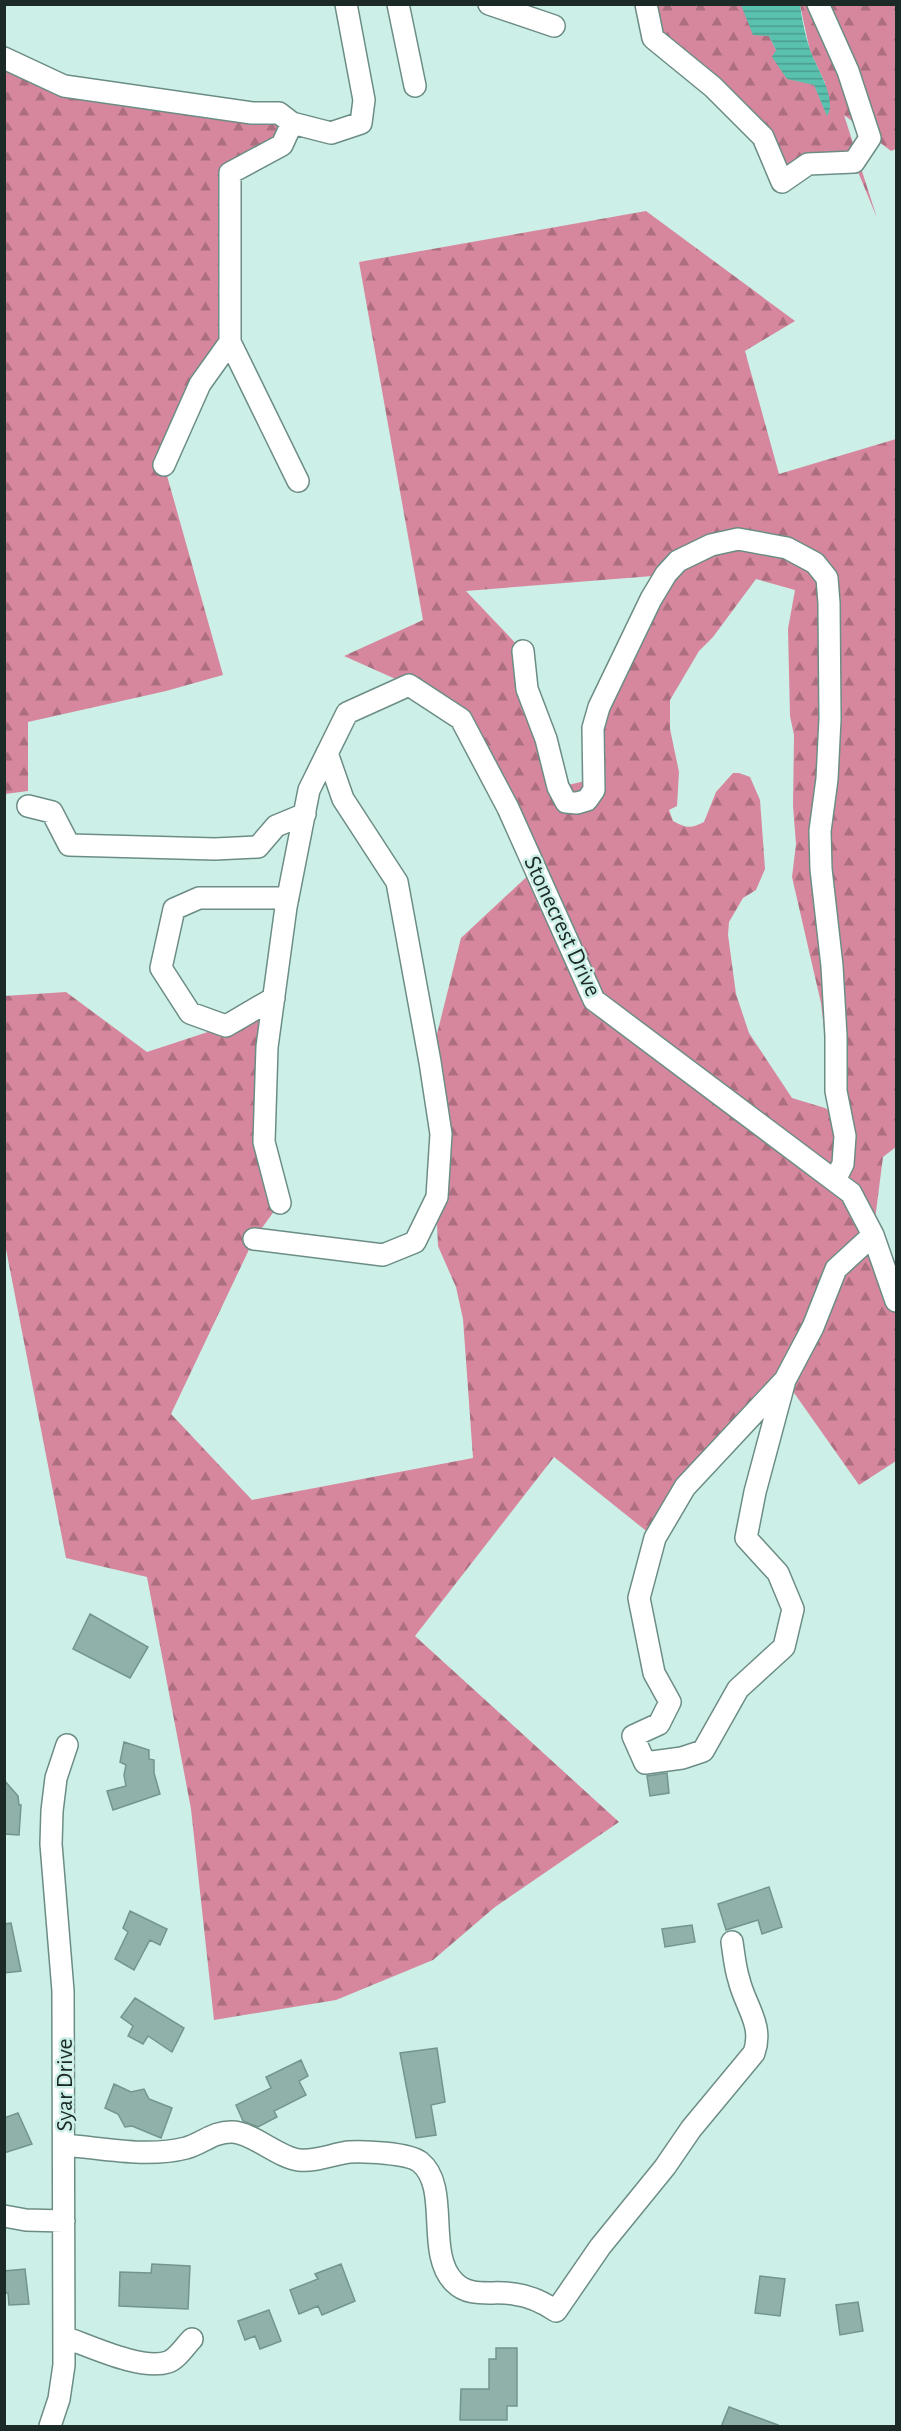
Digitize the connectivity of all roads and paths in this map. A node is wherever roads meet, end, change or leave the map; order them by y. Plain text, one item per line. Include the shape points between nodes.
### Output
1 (346, 4) edge
2 (398, 4) edge
3 (489, 4) edge
4 (646, 4) edge
5 (818, 4) edge
6 (554, 26) dead end
7 (4, 58) edge
8 (415, 86) dead end
9 (292, 123) junction
10 (230, 342) junction
11 (164, 465) dead end
12 (298, 481) dead end
13 (523, 651) dead end
14 (327, 753) junction
15 (28, 807) dead end
16 (305, 814) junction
17 (288, 898) junction
18 (274, 998) junction
19 (835, 1180) junction
20 (280, 1203) dead end
21 (873, 1235) junction
22 (254, 1239) dead end
23 (897, 1301) edge
24 (785, 1380) junction
25 (66, 1745) dead end
26 (732, 1942) dead end
27 (64, 2145) junction
28 (4, 2216) edge
29 (64, 2220) junction
30 (64, 2337) junction
31 (192, 2339) dead end
32 (50, 2427) edge

1 - 9 street via 364,100 361,123 331,133
2 - 8 street
3 - 6 street
4 - 5 street via 653,38 713,87 763,137 782,182 808,164 854,162 870,138 848,71
7 - 9 street via 64,86 252,113 279,113
9 - 10 street via 282,145 230,173
10 - 11 street via 200,384
10 - 12 street
13 - 19 street via 527,689 546,739 558,787 566,802 577,803 587,800 594,790 593,728 599,707 651,599 678,561 711,545 738,539 787,548 815,563 827,578 830,719 820,831 821,869 832,966 836,1091 845,1136 843,1164
14 - 16 street, Stonecrest Drive via 309,790
14 - 19 street, Stonecrest Drive via 347,713 409,686 461,719 508,808 594,1000
14 - 22 street via 343,799 398,882 441,1134 437,1197 415,1242 383,1255
15 - 16 street via 52,812 69,844 215,849 258,847 276,826
16 - 17 street, Stonecrest Drive
17 - 18 street
17 - 18 street via 199,897 174,909 161,968 190,1012 226,1026
18 - 20 street via 267,1047 264,1142
19 - 21 street, Stonecrest Drive via 850,1192
21 - 23 street, Stonecrest Drive
21 - 24 street via 836,1269 813,1327
24 - 24 street via 685,1487 655,1538 639,1598 654,1673 670,1702 658,1724 633,1736 645,1763 703,1751 738,1689 784,1647 793,1609 778,1573 746,1538
25 - 27 street, Syar Drive via 56,1778 51,1844 63,1991
26 - 27 street via 739,1982 757,2026 754,2053 600,2247 556,2311 527,2296 475,2292 453,2282 442,2262 433,2183 415,2159 351,2152 300,2160 234,2132 218,2133 187,2148 166,2150
27 - 29 street, Syar Drive
28 - 29 street
29 - 30 street, Syar Drive
30 - 31 street via 119,2356 159,2364 171,2361
30 - 32 street, Syar Drive via 59,2399

